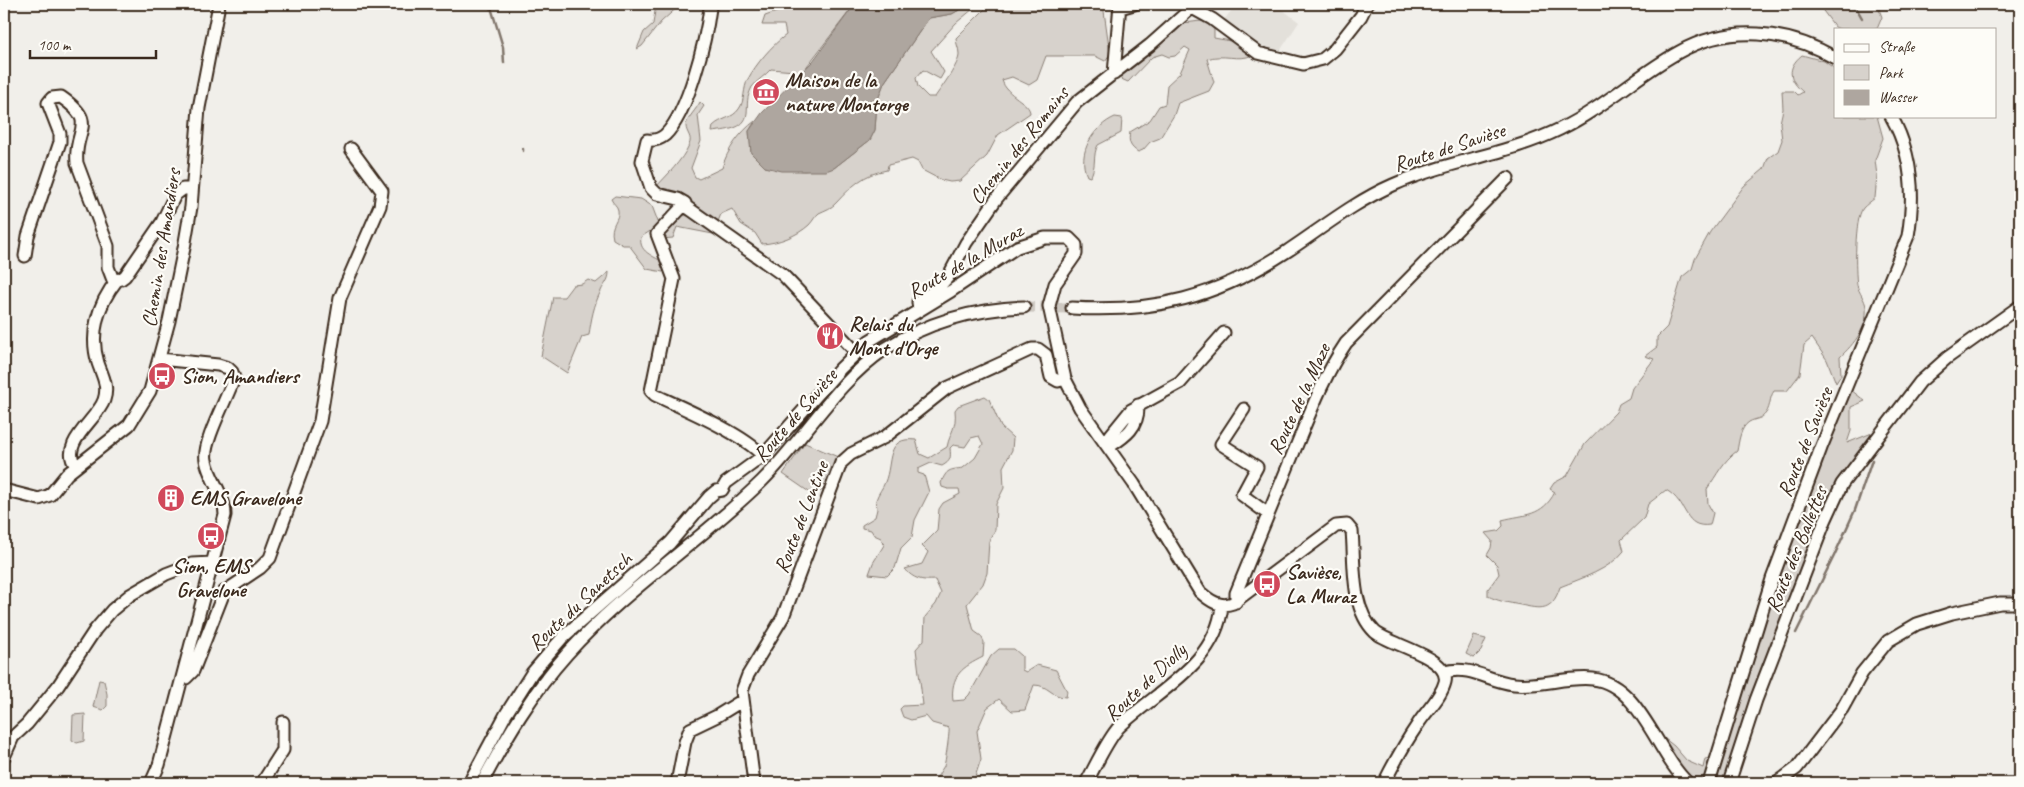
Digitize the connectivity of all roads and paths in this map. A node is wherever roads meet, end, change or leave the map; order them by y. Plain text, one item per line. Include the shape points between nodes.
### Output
1 (219, 4) edge
2 (1134, 4) edge
3 (1367, 4) edge
4 (1120, 6) edge
5 (1194, 6) edge
6 (710, 8) dead end
7 (1834, 57) edge
8 (1114, 74) junction
9 (1892, 118) edge
10 (351, 149) dead end
11 (1508, 178) dead end
12 (192, 189) junction
13 (684, 204) junction
14 (25, 256) dead end
15 (117, 280) junction
16 (2020, 306) edge
17 (1024, 307) tunnel mouth
18 (1072, 308) tunnel mouth
19 (919, 310) junction
20 (1224, 333) dead end
21 (856, 352) junction
22 (160, 359) junction
23 (1065, 379) junction
24 (1244, 409) dead end
25 (1107, 445) junction
26 (763, 456) junction
27 (76, 466) junction
28 (4, 490) edge
29 (722, 490) junction
30 (736, 505) junction
31 (1268, 514) junction
32 (212, 563) junction
33 (1236, 602) junction
34 (2020, 603) edge
35 (1222, 606) junction
36 (1444, 672) junction
37 (182, 678) junction
38 (743, 700) junction
39 (283, 722) dead end
40 (4, 756) edge
41 (151, 783) edge
42 (262, 783) edge
43 (468, 783) edge
44 (482, 783) edge
45 (677, 783) edge
46 (754, 783) edge
47 (1086, 783) edge
48 (1384, 783) edge
49 (1688, 783) edge
50 (1709, 783) edge
51 (1729, 783) edge
52 (1776, 783) edge

1 - 12 street, Chemin des Amandiers via 199,108
2 - 4 street
3 - 5 street via 1335,49 1323,59 1303,64 1258,53
4 - 8 street
5 - 8 street, Chemin des Romains
6 - 13 street via 705,42 683,104 665,135 656,141 647,140 642,161 653,191 678,198
7 - 18 street, Route de Savièse via 1812,46 1776,35 1743,34 1713,39 1681,51 1598,108 1558,130 1417,175 1379,191 1267,264 1212,291 1154,306
8 - 19 street, Chemin des Romains via 1087,92 1057,126 992,206 966,243 948,277 918,302
9 - 50 street, Route de Savièse via 1910,171 1912,201 1908,236 1821,448 1772,579
10 - 37 street via 382,191 380,206 340,298 324,402 315,436 270,558 224,592 193,671
11 - 31 street, Route de la Maze via 1346,343 1329,370
12 - 15 street, Chemin des Amandiers via 183,189 175,195 162,222 126,276
12 - 22 street, Chemin des Amandiers via 179,277
13 - 21 street via 784,275
13 - 26 street via 657,234 674,279 650,388 655,396 724,430
14 - 15 street via 28,236 60,142 48,103 58,96 76,109 83,120 76,151 77,163 108,246 110,277
15 - 27 street, Chemin des Amandiers via 101,306 95,325 93,346 103,374 105,400 72,450
16 - 51 street, Route des Ballettes via 1946,358 1920,382 1842,484 1756,700
17 - 30 street, Route de Savièse via 984,310 951,318 887,349 845,384 770,472
19 - 21 street, Route de la Muraz
19 - 23 street, Route de la Muraz via 1017,247 1041,239 1068,238 1075,243 1077,251 1054,284 1049,306
20 - 25 street via 1180,383 1138,405 1125,416
21 - 26 street, Route de la Muraz
22 - 27 street, Chemin des Amandiers via 148,397 129,425
22 - 32 street via 218,365 228,368 234,378 205,453 210,475 225,507
23 - 25 street, Route de la Muraz via 1080,408
23 - 38 street, Route de Lentine via 1058,381 1051,376 1046,355 1032,349 947,388 885,438 846,458 837,470 783,617 746,681
24 - 31 street via 1221,444 1257,467 1242,495
25 - 35 street, Route de la Muraz via 1193,582 1208,600
26 - 29 street, Route de la Muraz via 726,483
27 - 28 street, Chemin des Amandiers via 46,498
29 - 30 street
29 - 43 street, Route du Sanetsch via 709,496 663,549 563,637 532,673
30 - 44 street, Route de Savièse via 615,607 568,652 523,711
31 - 33 street, Route de la Maze via 1236,593
32 - 37 street
32 - 40 street via 192,564 166,574 112,610 58,686 13,737
33 - 35 street
33 - 36 street via 1336,526 1347,525 1352,531 1359,602 1367,623 1386,639 1437,663
34 - 52 street via 2000,603 1952,613 1917,624 1888,641 1862,673 1842,709 1798,768
35 - 47 street, Route de Diolly via 1221,622 1211,644 1188,670 1118,729
36 - 48 street via 1445,682 1441,691 1418,723
36 - 49 street via 1470,670 1514,684 1582,678 1602,680 1620,690 1634,706
37 - 41 street via 159,765
38 - 45 street via 690,729
38 - 46 street, Route de Lentine
39 - 42 street via 282,750

